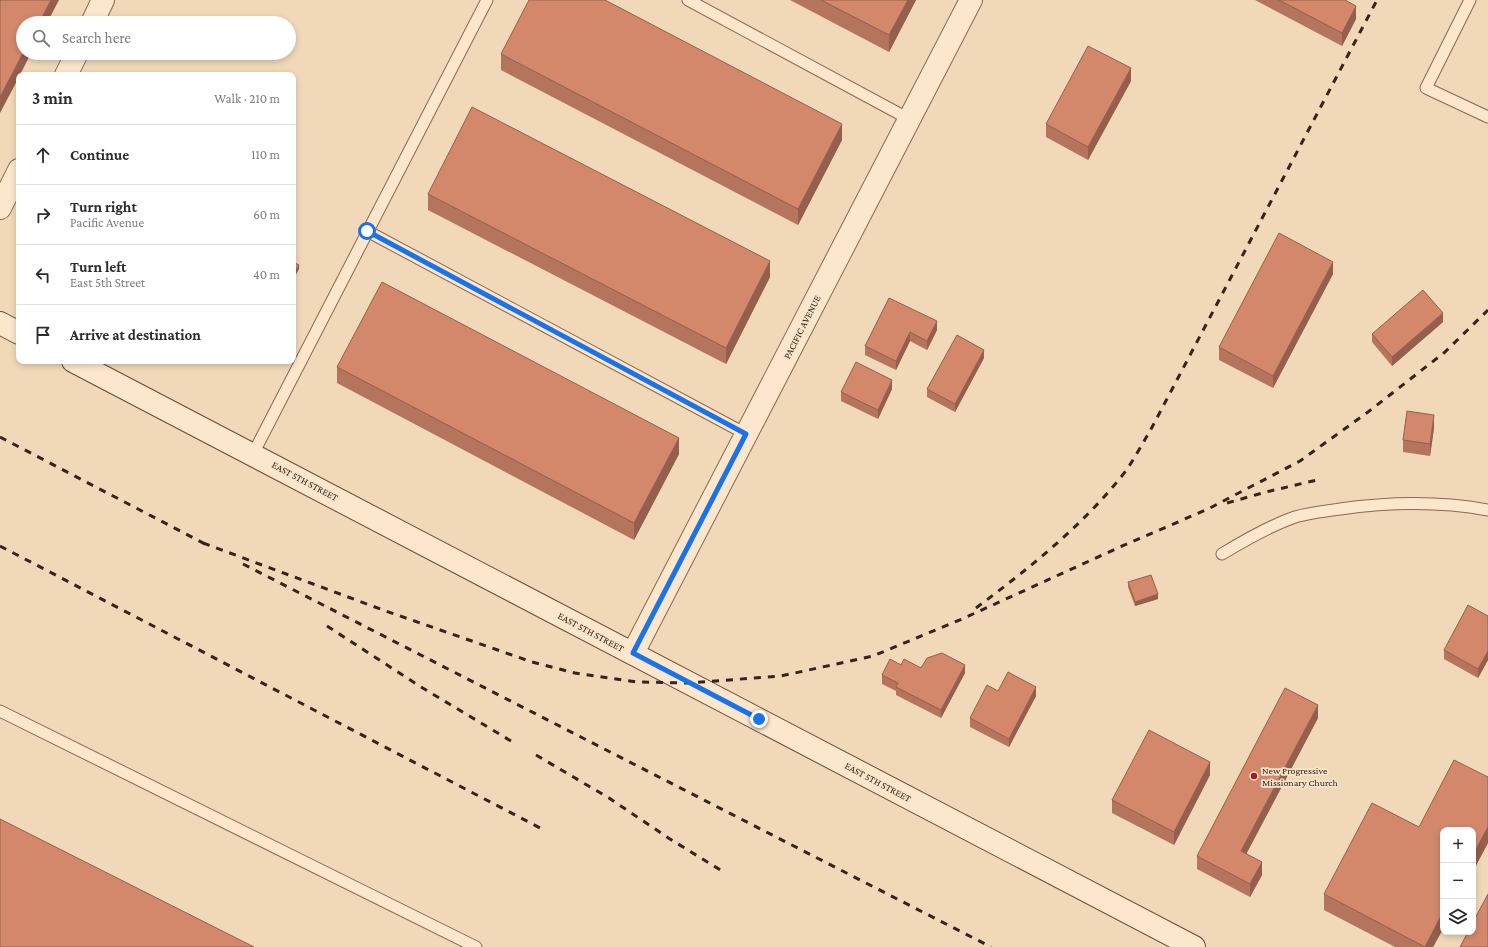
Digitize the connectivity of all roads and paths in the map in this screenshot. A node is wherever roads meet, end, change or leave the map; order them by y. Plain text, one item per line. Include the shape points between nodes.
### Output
1 (103, 0) edge
2 (487, 0) edge
3 (688, 0) edge
4 (971, 0) edge
5 (1470, 0) edge
6 (95, 16) edge
7 (74, 60) edge
8 (68, 72) edge
9 (1488, 117) edge
10 (909, 119) junction
11 (16, 176) edge
12 (0, 208) edge
13 (367, 231) junction
14 (0, 323) edge
15 (16, 331) edge
16 (79, 364) edge
17 (746, 434) junction
18 (253, 454) junction
19 (1488, 510) edge
20 (1222, 554) dead end
21 (633, 653) junction
22 (0, 711) edge
23 (476, 947) edge
24 (1194, 947) edge

1 - 6 main road
2 - 13 lane
3 - 10 lane
4 - 10 main road, PACIFIC AVENUE
5 - 9 lane via 1426,88
7 - 8 main road
10 - 17 main road, PACIFIC AVENUE
11 - 12 main road
13 - 17 lane
13 - 18 lane
14 - 15 main road
16 - 18 main road, EAST 5TH STREET
17 - 21 main road, PACIFIC AVENUE
18 - 21 main road, EAST 5TH STREET
19 - 20 lane via 1434,503 1371,505 1327,511 1296,517 1246,539
21 - 24 main road, EAST 5TH STREET
22 - 23 lane

